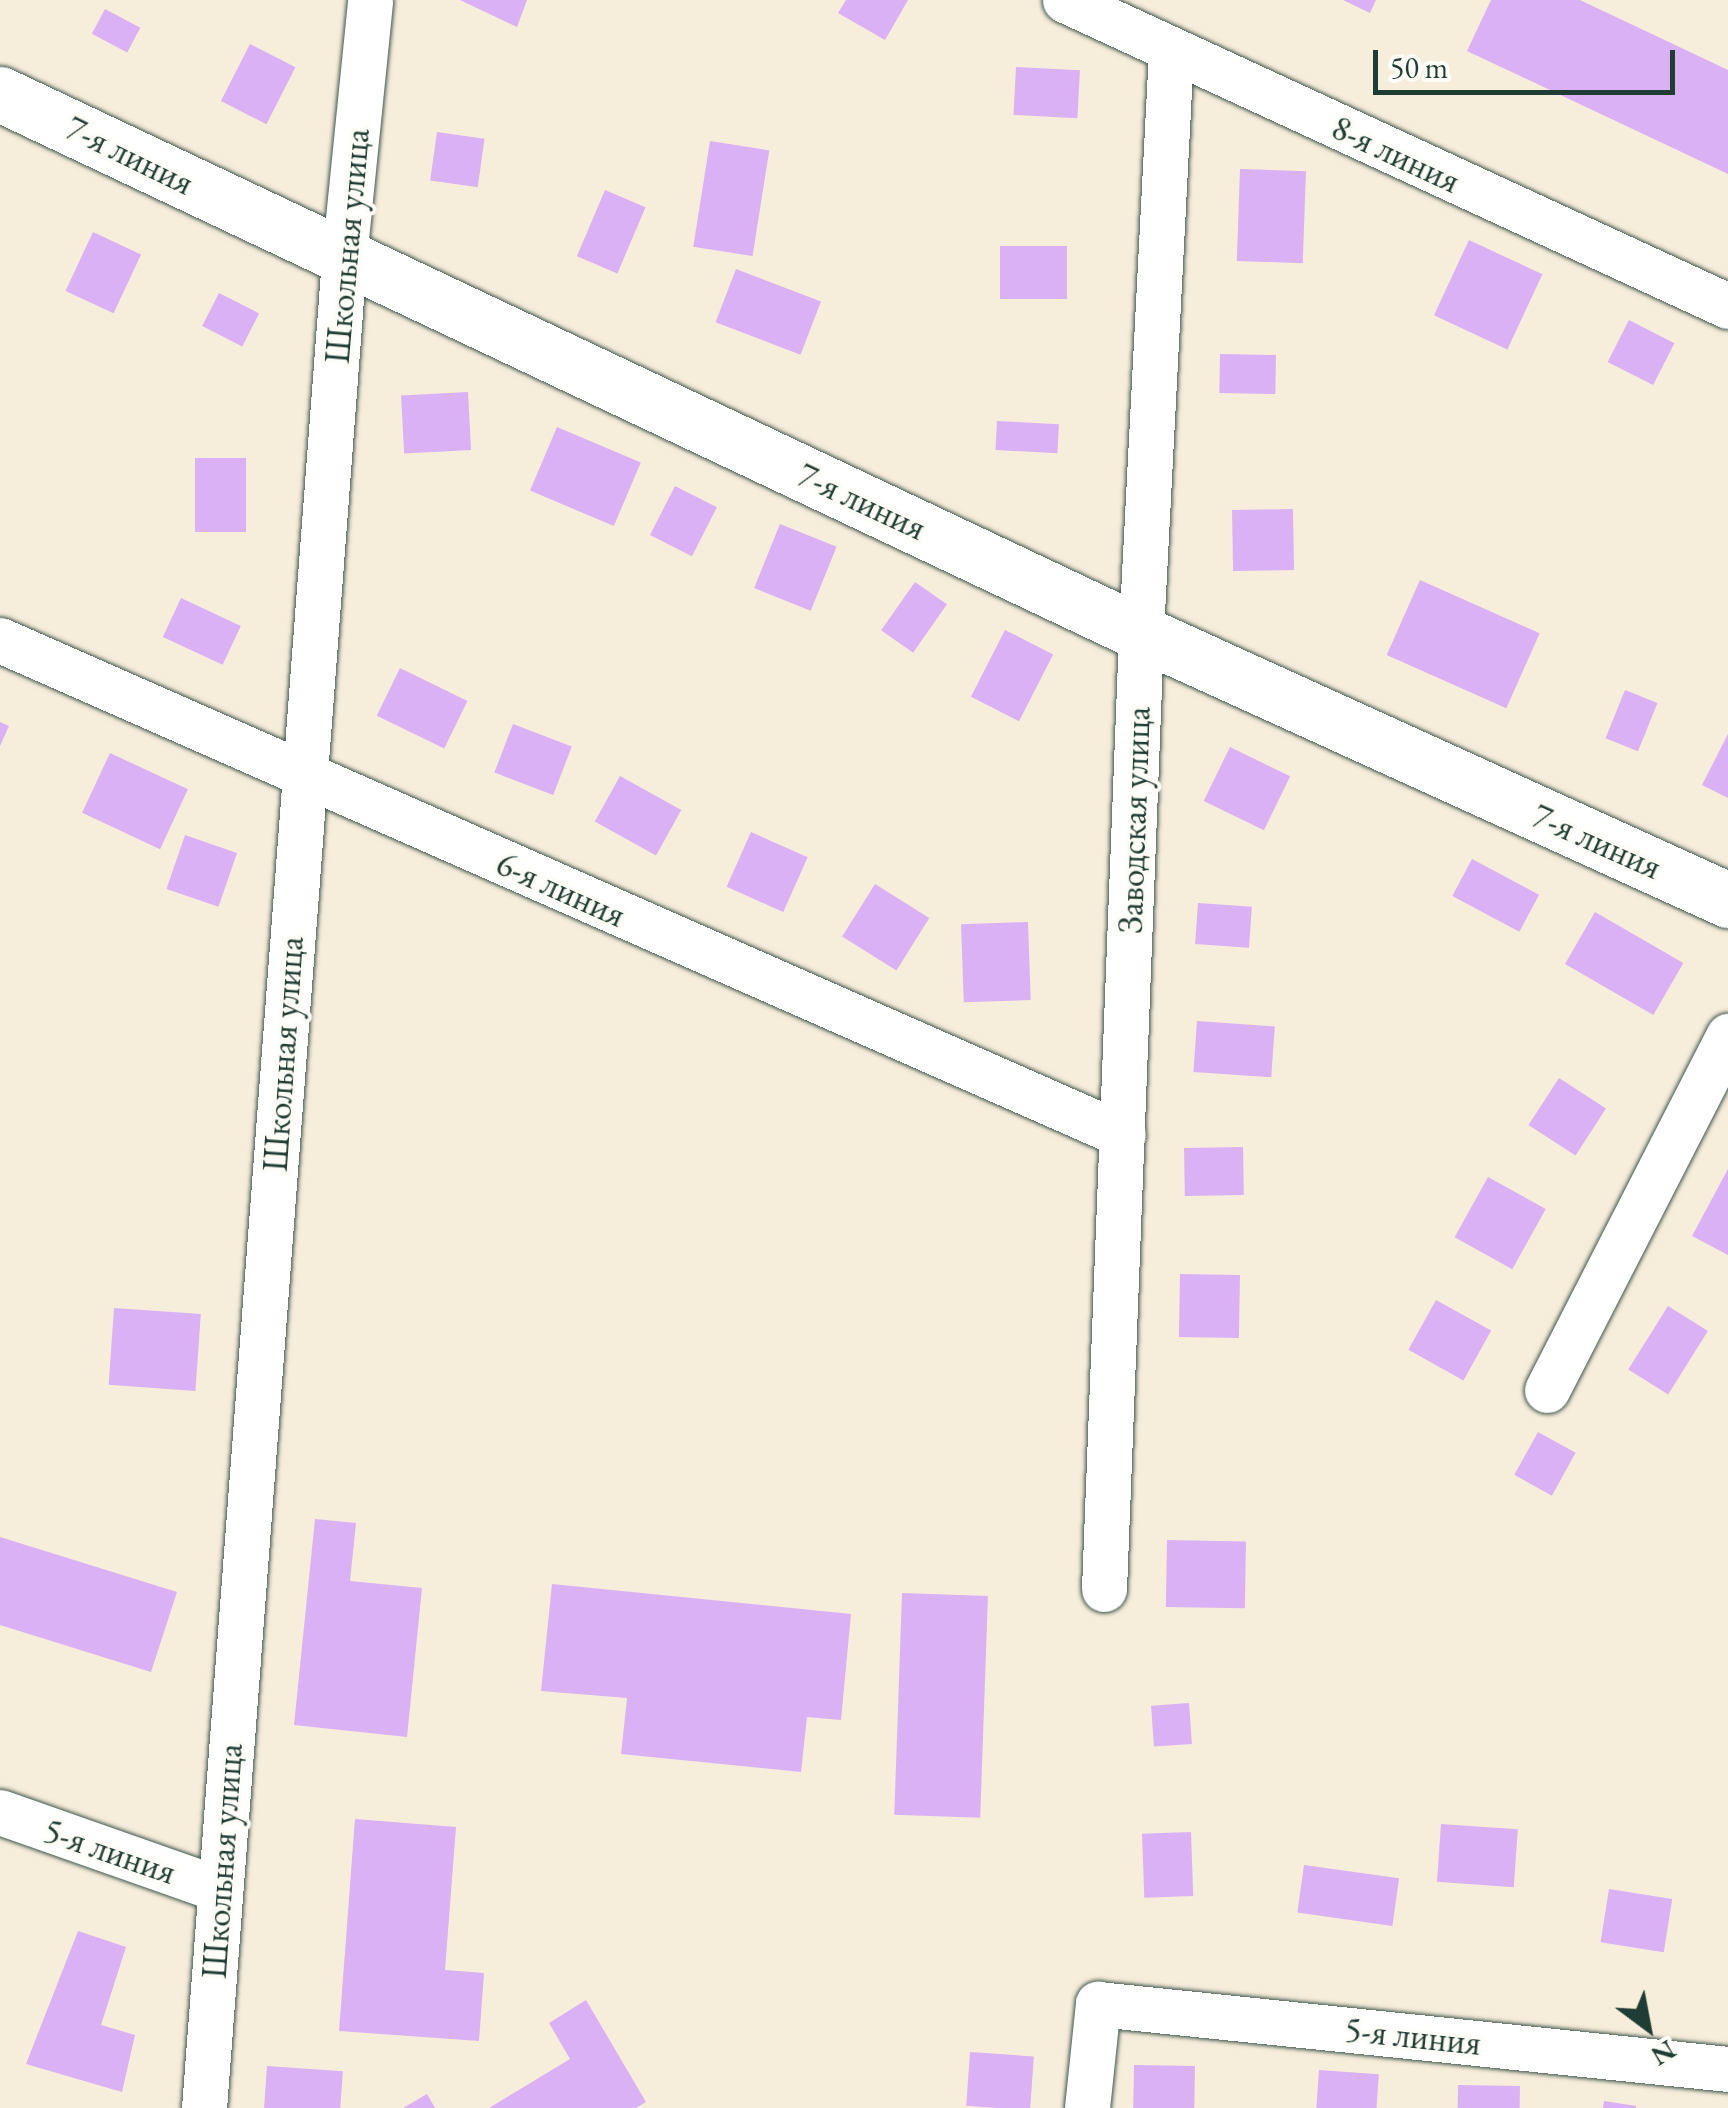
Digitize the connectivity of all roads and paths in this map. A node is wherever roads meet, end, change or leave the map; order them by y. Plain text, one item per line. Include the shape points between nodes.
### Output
1 (370, 0) edge
2 (1064, 0) edge
3 (1171, 51) junction
4 (0, 94) edge
5 (344, 258) junction
6 (1728, 306) edge
7 (1140, 632) junction
8 (0, 640) edge
9 (304, 776) junction
10 (1728, 900) edge
11 (1728, 1036) edge
12 (1122, 1134) junction
13 (1546, 1390) dead end
14 (1104, 1589) dead end
15 (0, 1812) edge
16 (219, 1890) junction
17 (1728, 2068) edge
18 (204, 2108) edge
19 (1087, 2108) edge

1 - 5 street, Школьная улица
2 - 3 street, 8-я линия
3 - 6 street, 8-я линия
3 - 7 street, Заводская улица
4 - 5 main road, 7-я линия
5 - 7 main road, 7-я линия
5 - 9 street, Школьная улица
7 - 10 main road, 7-я линия
7 - 12 street, Заводская улица
8 - 9 street, 6-я линия
9 - 12 street, 6-я линия
9 - 16 street, Школьная улица
11 - 13 street
12 - 14 street, Заводская улица
15 - 16 street, 5-я линия
16 - 18 street, Школьная улица
17 - 19 street, 5-я линия via 1098,2004

